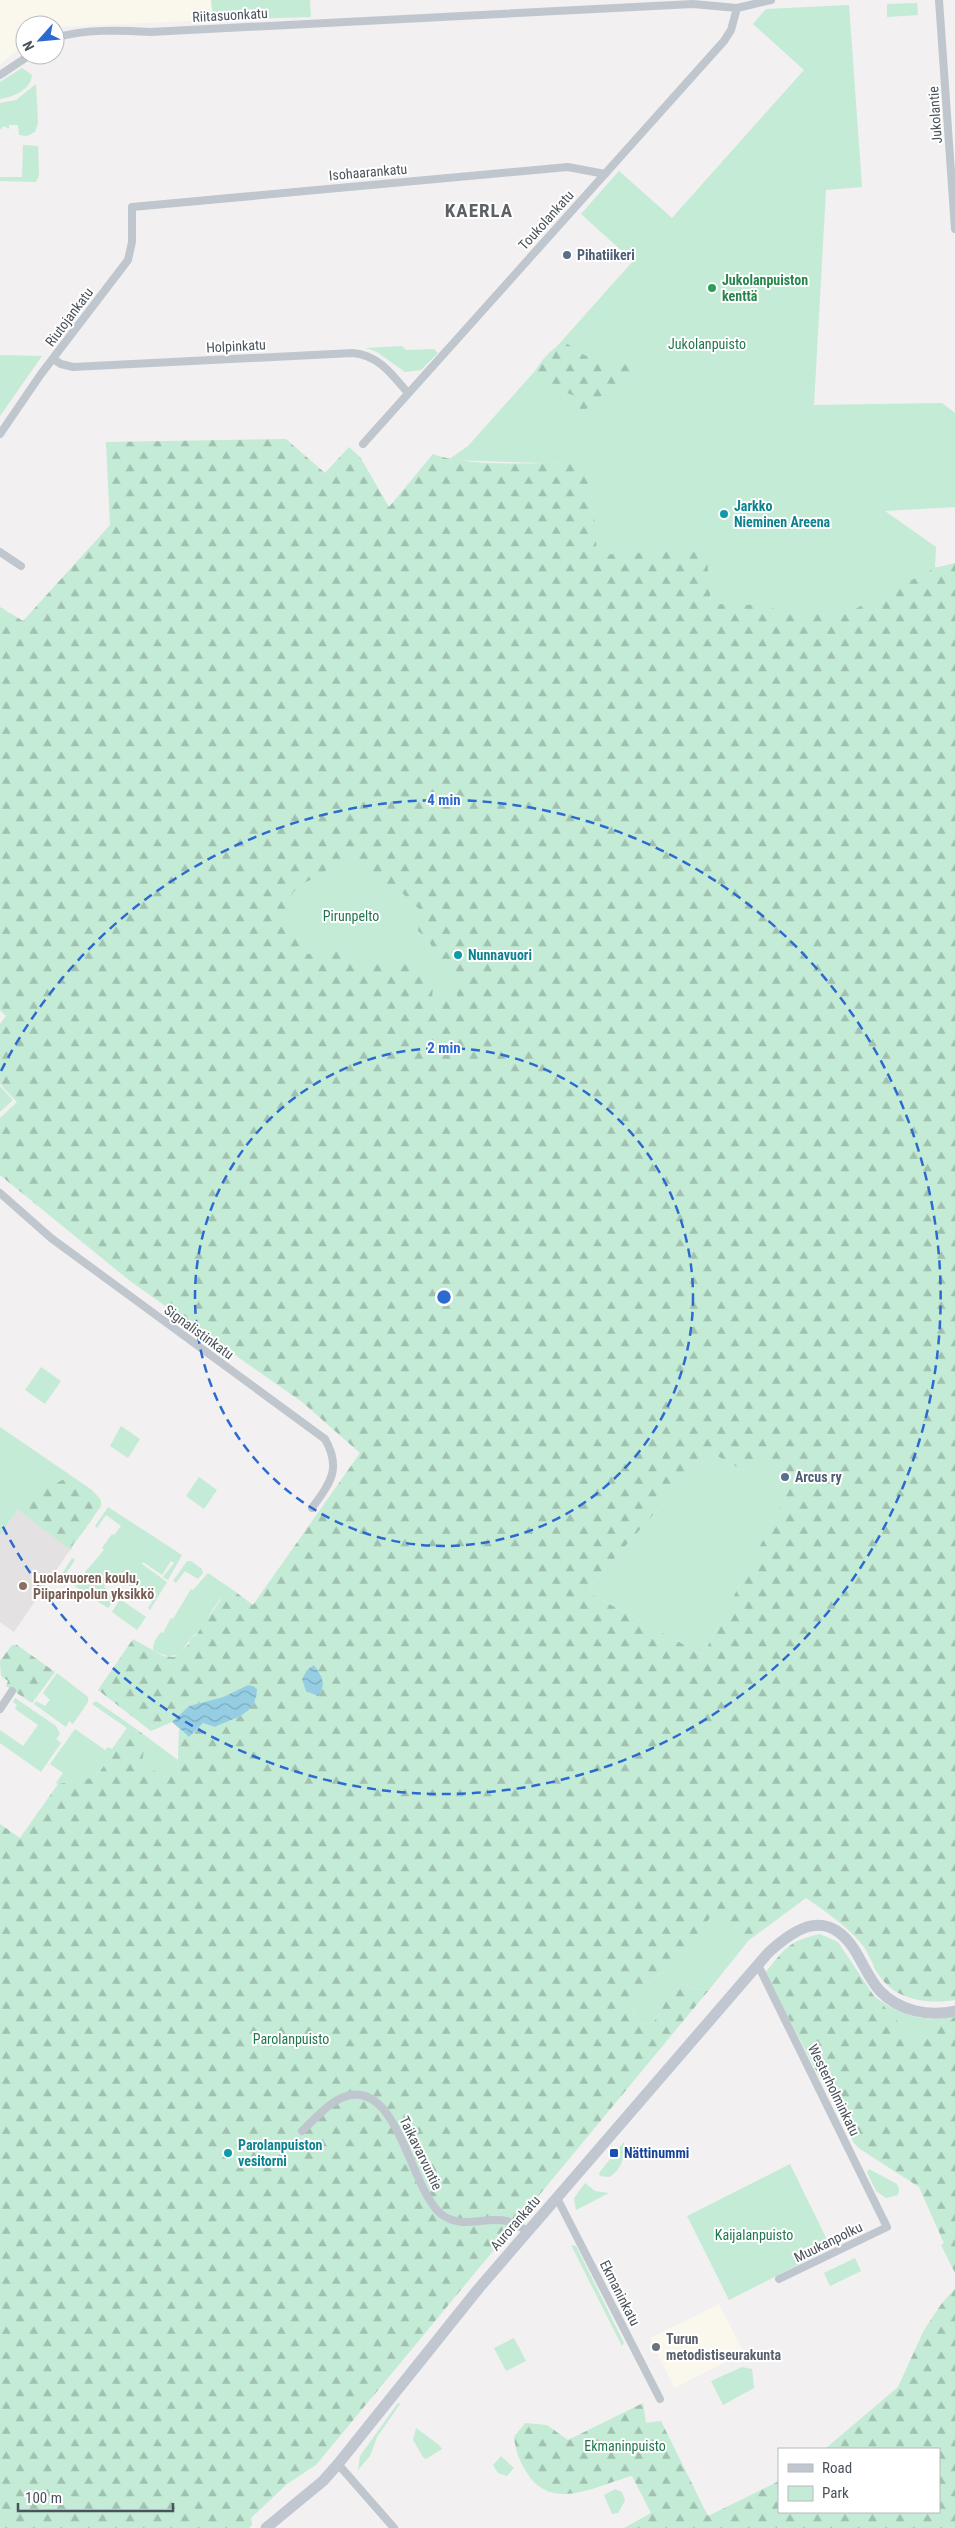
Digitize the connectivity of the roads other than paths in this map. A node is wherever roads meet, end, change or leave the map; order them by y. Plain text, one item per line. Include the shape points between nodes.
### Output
1 (771, 0) edge
2 (939, 0) edge
3 (737, 8) junction
4 (65, 35) edge
5 (15, 64) edge
6 (0, 74) edge
7 (952, 146) edge
8 (605, 174) junction
9 (132, 207) joint
10 (955, 229) edge
11 (53, 359) junction
12 (407, 392) junction
13 (0, 434) edge
14 (363, 444) dead end
15 (0, 552) edge
16 (21, 566) dead end
17 (0, 1193) edge
18 (312, 1508) dead end
19 (12, 1691) dead end
20 (0, 1709) edge
21 (758, 1965) junction
22 (955, 2011) edge
23 (302, 2131) dead end
24 (557, 2198) junction
25 (887, 2227) joint
26 (528, 2232) junction
27 (779, 2279) dead end
28 (660, 2399) dead end
29 (338, 2464) junction
30 (266, 2528) edge
31 (394, 2528) edge

1 - 3 street, Riitasuonkatu
2 - 7 street, Jukolantie
3 - 4 street, Riitasuonkatu via 693,4
3 - 8 street, Toukolankatu via 724,41
5 - 6 street
7 - 10 street, Jukolantie
8 - 9 street, Isohaarankatu via 568,167
8 - 12 street, Toukolankatu
9 - 11 street, Riutojankatu via 132,242 128,260
11 - 12 street, Holpinkatu via 61,364 80,367 353,352 379,361
11 - 13 street, Riutojankatu
12 - 14 street, Toukolankatu
15 - 16 street
17 - 18 street, Signalistinkatu via 50,1238 325,1439 334,1461 333,1473
19 - 20 street
21 - 22 street, Aurorankatu via 787,1936 809,1925 834,1928 850,1943 868,1975 898,2005 932,2014
21 - 24 street, Aurorankatu
21 - 25 street, Westerholminkatu
23 - 26 street, Taikavarvuntie via 339,2099 348,2095 366,2095 378,2102 389,2115 423,2190 439,2212 457,2222 507,2221
24 - 26 street, Aurorankatu
24 - 28 street, Ekmaninkatu
25 - 27 street, Muukanpolku
26 - 29 street, Aurorankatu
29 - 30 street, Aurorankatu via 323,2481
29 - 31 street

